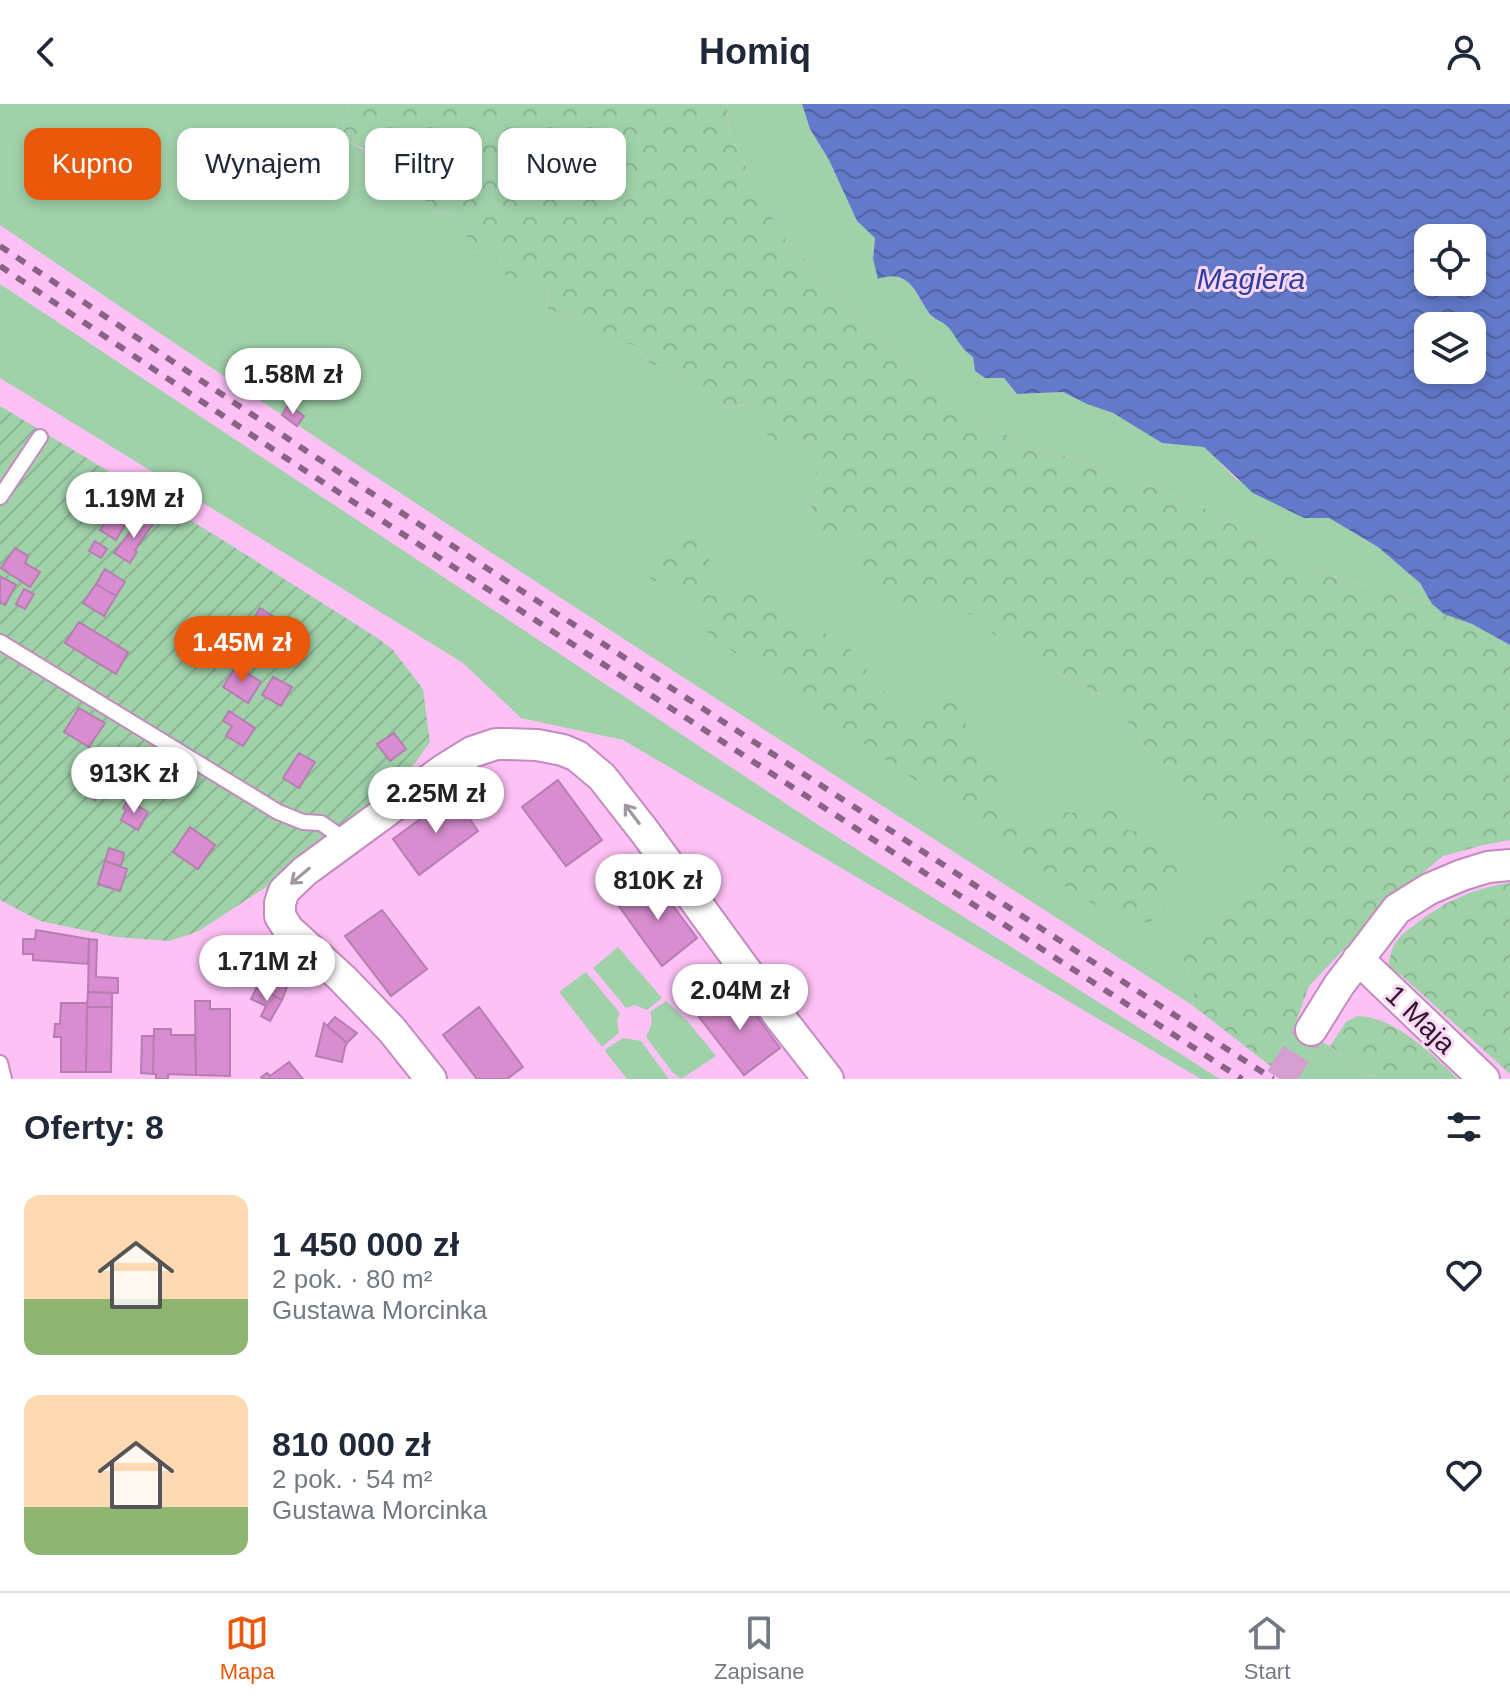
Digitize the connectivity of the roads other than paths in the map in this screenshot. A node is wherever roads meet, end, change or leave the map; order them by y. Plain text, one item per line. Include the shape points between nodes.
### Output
1 (40, 437) dead end
2 (0, 497) edge
3 (0, 642) edge
4 (347, 841) junction
5 (1510, 865) edge
6 (1358, 959) junction
7 (1311, 1030) tunnel mouth
8 (0, 1063) edge
9 (4, 1079) edge
10 (431, 1079) edge
11 (828, 1079) edge
12 (1484, 1079) edge

1 - 2 lane
3 - 4 lane via 278,812 321,823
4 -> 10 street via 292,881 284,891 280,916 392,1030
11 -> 4 street via 610,786 577,756 521,744 496,744 472,752
5 - 6 street via 1488,867 1429,889 1397,909
6 - 7 street
6 - 12 street, 1 Maja
8 - 9 lane

